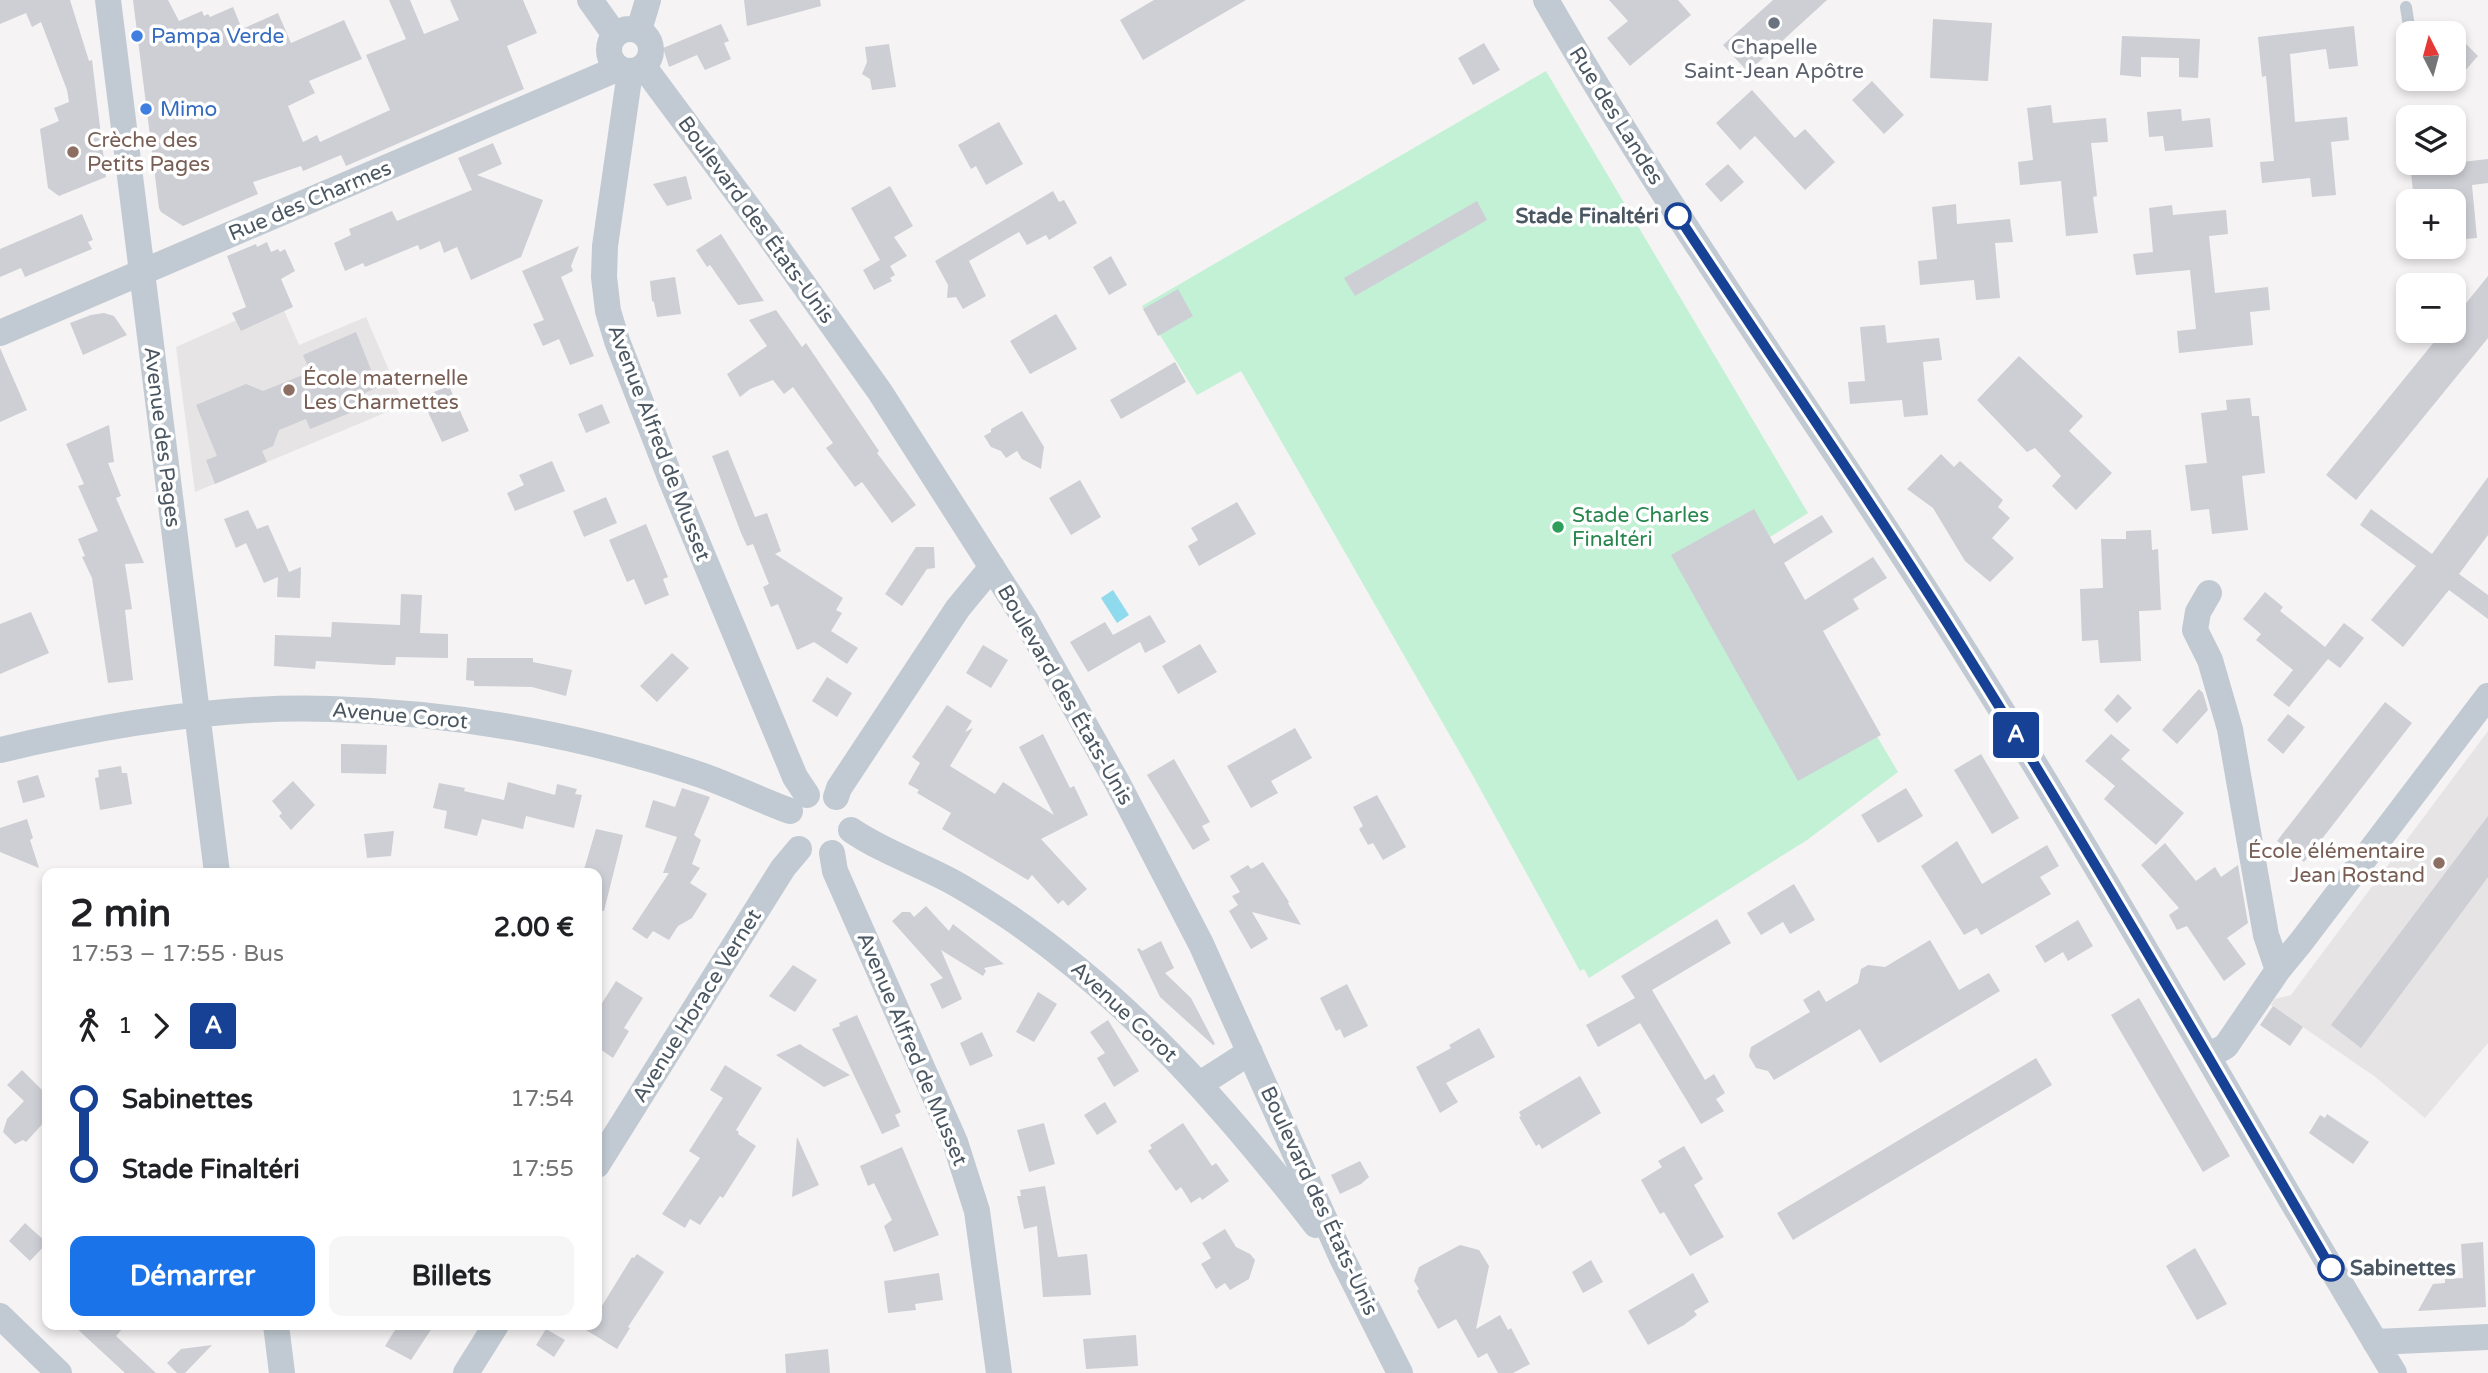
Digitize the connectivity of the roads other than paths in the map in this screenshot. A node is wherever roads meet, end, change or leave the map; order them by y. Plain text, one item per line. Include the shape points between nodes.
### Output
1 (108, 0) edge
2 (590, 0) edge
3 (648, 0) edge
4 (1546, 0) edge
5 (2406, 7) dead end
6 (2408, 21) edge
7 (627, 32) junction
8 (631, 69) junction
9 (142, 274) junction
10 (0, 333) edge
11 (992, 567) junction
12 (2210, 593) dead end
13 (2488, 696) edge
14 (197, 716) junction
15 (0, 750) edge
16 (836, 797) junction
17 (798, 803) junction
18 (850, 830) junction
19 (799, 849) junction
20 (832, 853) junction
21 (216, 868) edge
22 (2278, 970) junction
23 (1250, 1052) junction
24 (2209, 1056) junction
25 (1200, 1084) junction
26 (602, 1157) edge
27 (1342, 1258) junction
28 (0, 1316) edge
29 (277, 1330) edge
30 (493, 1330) edge
31 (2488, 1337) edge
32 (2375, 1342) junction
33 (59, 1373) edge
34 (282, 1373) edge
35 (466, 1373) edge
36 (999, 1373) edge
37 (1400, 1373) edge
38 (2394, 1373) edge

1 - 9 street, Avenue des Pages
2 - 7 street
3 - 7 street
4 - 24 street, Rue des Landes via 1629,141 1968,656
5 - 6 lane
7 - 8 street via 611,40 610,55
7 - 8 street via 649,40 652,47 651,55
8 - 9 street, Rue des Charmes
8 - 11 street, Boulevard des États-Unis via 767,233 880,392
8 - 17 street, Avenue Alfred de Musset via 605,246 608,311 672,482 795,777
9 - 10 street, Rue des Charmes
9 - 14 street, Avenue des Pages
11 - 16 street via 958,608
11 - 23 street, Boulevard des États-Unis via 1117,782
12 - 22 street via 2198,612 2195,630 2210,660 2230,729 2266,935
13 - 22 street
14 - 15 street, Avenue Corot
14 - 17 street, Avenue Corot via 330,709 476,722 623,751
14 - 21 street, Avenue des Pages
16 - 17 street via 826,793
16 - 18 street via 848,811
17 - 19 street via 788,821 788,832
18 - 20 street
18 - 25 street, Avenue Corot via 947,879 1059,953 1153,1035
19 - 20 street via 815,856
19 - 26 street, Avenue Horace Vernet via 775,880
20 - 36 street, Avenue Alfred de Musset via 835,871 955,1142 977,1211
22 - 24 street via 2226,1046
23 - 25 street
23 - 27 street, Boulevard des États-Unis
24 - 32 street, Rue des Landes
25 - 27 street, Avenue Corot
27 - 37 street, Boulevard des États-Unis
28 - 33 street
29 - 34 street
30 - 35 street
31 - 32 street
32 - 38 street, Rue des Landes

